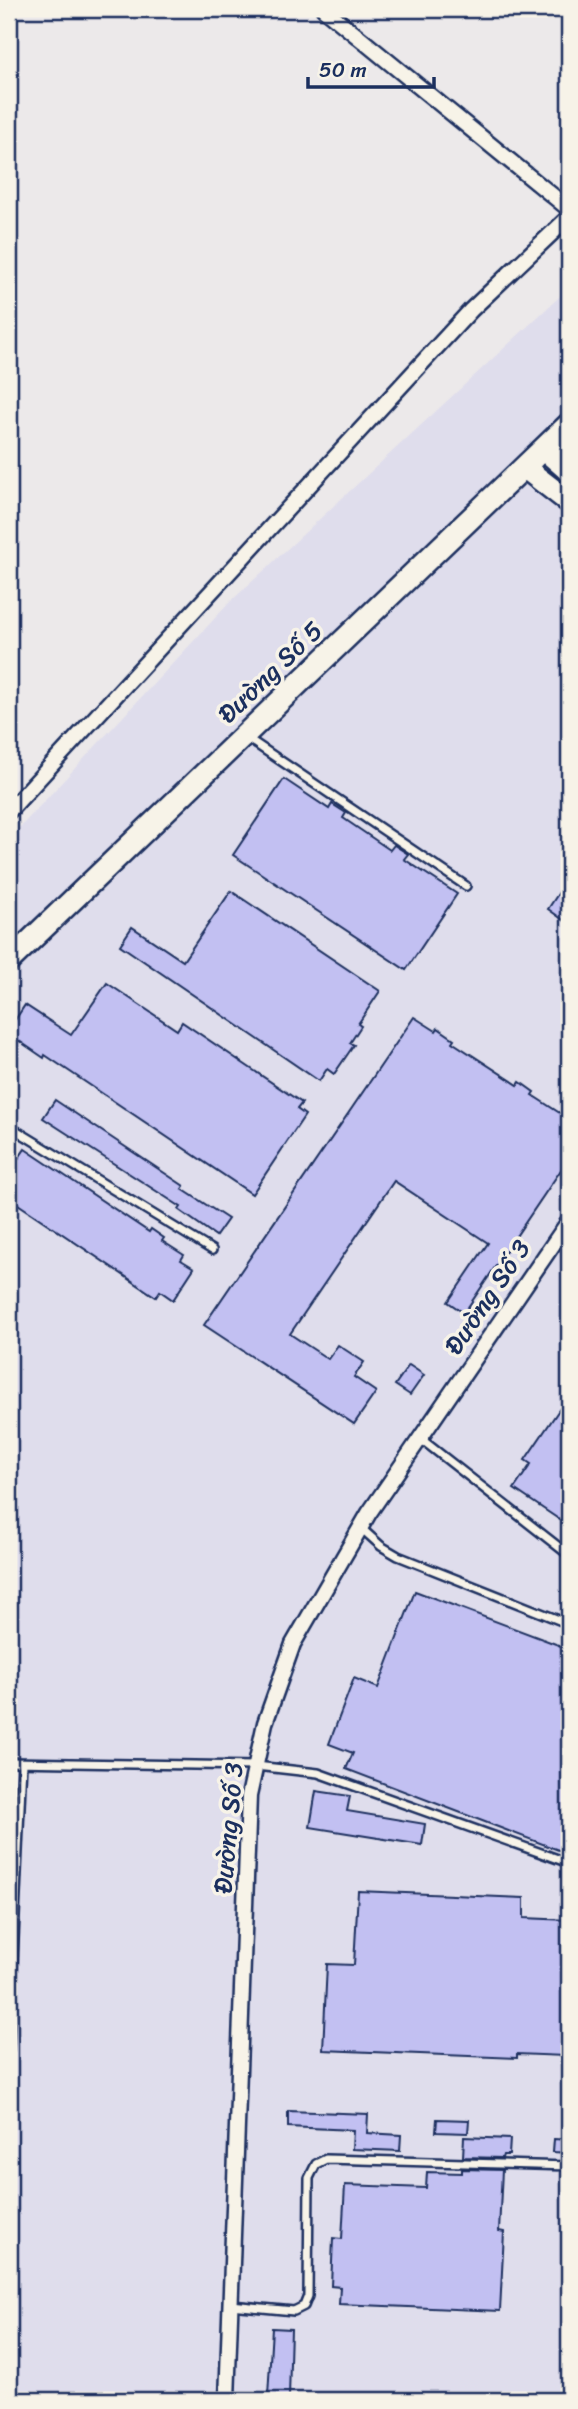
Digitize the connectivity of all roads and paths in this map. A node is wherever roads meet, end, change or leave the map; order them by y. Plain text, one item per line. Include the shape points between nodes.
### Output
1 (324, 9) edge
2 (569, 209) edge
3 (569, 217) edge
4 (569, 424) edge
5 (545, 450) junction
6 (525, 468) junction
7 (569, 471) edge
8 (569, 502) edge
9 (244, 735) junction
10 (9, 811) edge
11 (466, 886) dead end
12 (9, 961) edge
13 (9, 1126) edge
14 (569, 1221) edge
15 (212, 1250) dead end
16 (421, 1438) junction
17 (361, 1528) junction
18 (569, 1555) edge
19 (569, 1624) edge
20 (9, 1762) edge
21 (22, 1763) junction
22 (256, 1766) junction
23 (569, 1863) edge
24 (9, 2049) edge
25 (569, 2166) edge
26 (231, 2305) junction
27 (227, 2400) edge

1 - 2 street
3 - 10 street via 461,320
4 - 5 street, Đường Số 5
5 - 6 street, Đường Số 5
5 - 7 street
6 - 8 street
6 - 9 street, Đường Số 5
9 - 11 lane
9 - 12 street, Đường Số 5
13 - 15 lane
14 - 16 street, Đường Số 3
16 - 17 street, Đường Số 3
16 - 18 lane
17 - 19 lane via 398,1556
17 - 22 street, Đường Số 3 via 293,1644 265,1723
20 - 21 lane
21 - 22 lane
21 - 24 lane
22 - 23 lane via 318,1773
22 - 26 street, Đường Số 3 via 249,1796
25 - 26 lane via 326,2159 316,2164 309,2178 309,2297 304,2306 294,2311
26 - 27 street, Đường Số 3

